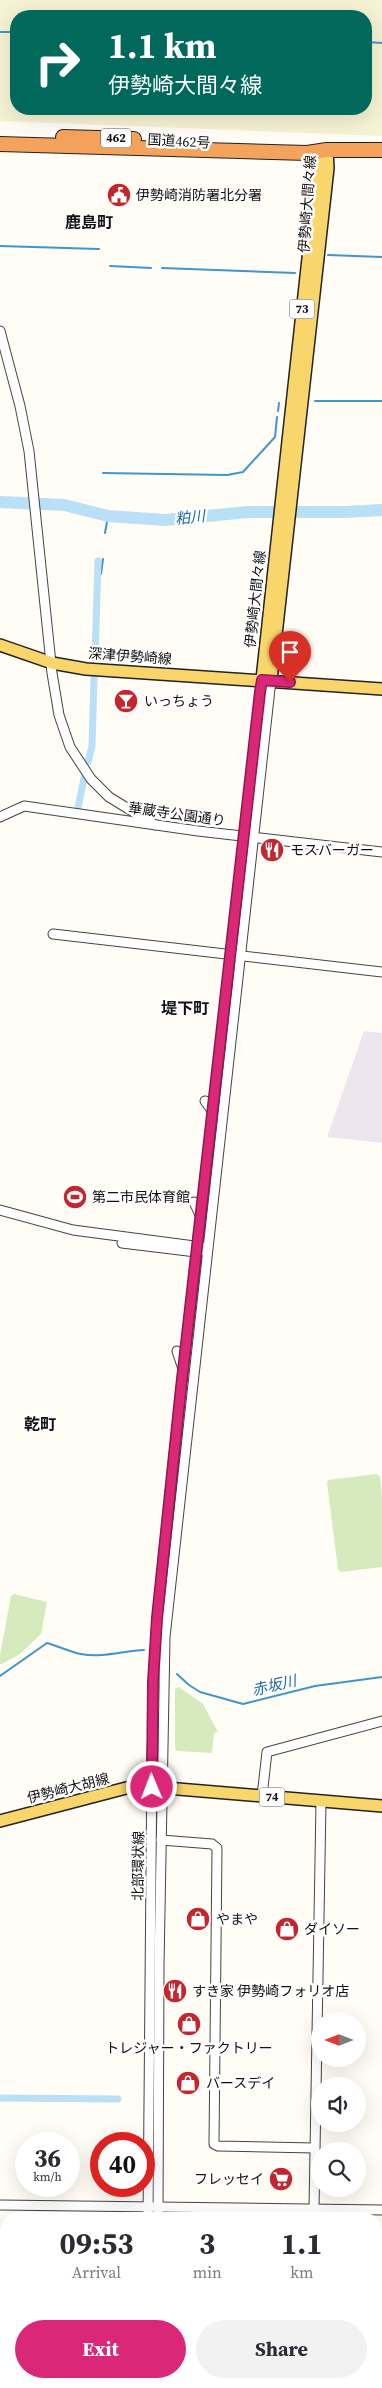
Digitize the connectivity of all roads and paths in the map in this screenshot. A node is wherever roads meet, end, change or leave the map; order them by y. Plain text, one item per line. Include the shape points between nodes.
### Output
1 (0, 135) edge
2 (0, 144) edge
3 (327, 150) junction
4 (382, 150) edge
5 (0, 331) edge
6 (0, 645) edge
7 (52, 663) junction
8 (267, 680) junction
9 (382, 689) edge
10 (256, 728) junction
11 (246, 736) dead end
12 (239, 799) dead end
13 (247, 808) junction
14 (0, 817) edge
15 (155, 825) junction
16 (243, 837) junction
17 (254, 838) junction
18 (382, 852) edge
19 (250, 869) junction
20 (256, 879) dead end
21 (238, 885) junction
22 (229, 893) dead end
23 (253, 904) dead end
24 (246, 912) junction
25 (226, 918) dead end
26 (232, 931) junction
27 (53, 934) dead end
28 (229, 955) junction
29 (241, 956) junction
30 (382, 972) edge
31 (238, 984) junction
32 (244, 994) dead end
33 (226, 999) junction
34 (216, 1011) dead end
35 (234, 1081) dead end
36 (225, 1094) junction
37 (205, 1101) dead end
38 (213, 1112) junction
39 (222, 1120) junction
40 (228, 1133) dead end
41 (210, 1134) junction
42 (200, 1144) dead end
43 (222, 1191) dead end
44 (213, 1200) junction
45 (194, 1202) dead end
46 (0, 1210) edge
47 (0, 1216) edge
48 (201, 1218) junction
49 (197, 1249) junction
50 (207, 1249) junction
51 (205, 1274) junction
52 (194, 1276) junction
53 (184, 1289) dead end
54 (211, 1290) dead end
55 (208, 1316) dead end
56 (199, 1327) junction
57 (177, 1351) dead end
58 (183, 1368) junction
59 (382, 1721) edge
60 (157, 1788) junction
61 (262, 1796) junction
62 (321, 1802) junction
63 (382, 1806) edge
64 (0, 1821) edge
65 (161, 1840) junction
66 (314, 2142) edge
67 (311, 2148) edge
68 (314, 2197) edge
69 (0, 2205) edge
70 (148, 2207) junction
71 (158, 2207) junction
72 (314, 2209) junction
73 (382, 2210) edge
74 (148, 2212) edge
75 (158, 2212) edge

1 - 3 highway, 国道462号 / 462 via 308,146
2 - 3 highway, 国道462号 / 462 via 307,153
3 - 4 highway, 国道462号 / 462
3 - 8 main road, 伊勢崎大間々線 / 73 via 328,168 289,470
5 - 7 street via 23,420
6 - 7 main road, 深津伊勢崎線
7 - 8 main road, 深津伊勢崎線 via 86,669
7 - 15 street via 59,715 79,763 109,797
8 - 9 main road
8 - 10 street, 北部環状線
8 - 17 street, 北部環状線
10 - 11 street
10 - 13 street, 北部環状線
12 - 13 street
13 - 16 street, 北部環状線
14 - 15 street, 華蔵寺公園通り via 24,806
15 - 16 street, 華蔵寺公園通り
16 - 17 street, 華蔵寺公園通り
16 - 21 street, 北部環状線
17 - 18 street, 華蔵寺公園通り
17 - 19 street, 北部環状線
19 - 20 street
19 - 24 street, 北部環状線
21 - 22 street
21 - 26 street, 北部環状線
23 - 24 street
24 - 29 street, 北部環状線
25 - 26 street
26 - 28 street, 北部環状線
27 - 28 street
28 - 29 street
28 - 33 street, 北部環状線
29 - 30 street
29 - 31 street, 北部環状線
31 - 32 street
31 - 36 street, 北部環状線
33 - 34 street
33 - 38 street, 北部環状線
35 - 36 street
36 - 39 street, 北部環状線
37 - 38 street
38 - 41 street, 北部環状線
39 - 40 street
39 - 44 street, 北部環状線
41 - 42 street
41 - 48 street, 北部環状線
43 - 44 street
44 - 50 street, 北部環状線
45 - 48 street
46 - 49 street via 82,1231
47 - 49 street via 87,1238
48 - 49 street, 北部環状線
49 - 50 street
49 - 52 street, 北部環状線
50 - 51 street, 北部環状線
51 - 54 street
51 - 56 street, 北部環状線
52 - 53 street
52 - 58 street, 北部環状線
55 - 56 street
56 - 60 street, 北部環状線 via 165,1637
57 - 58 street
58 - 60 street, 北部環状線 via 157,1618 153,1690
59 - 61 street via 267,1752
60 - 61 main road, 伊勢崎大胡線 / 74
60 - 64 main road, 伊勢崎大胡線 / 74 via 130,1787
60 - 65 street, 北部環状線
60 - 70 street, 北部環状線 via 148,1993
61 - 62 main road, 伊勢崎大胡線 / 74
62 - 63 main road, 伊勢崎大胡線 / 74
62 - 66 street
65 - 67 street via 215,1844 217,1848 214,2144
65 - 71 street, 北部環状線
68 - 72 street
69 - 70 street
70 - 71 street
70 - 74 street, 北部環状線
71 - 72 street
71 - 75 street, 北部環状線
72 - 73 street

